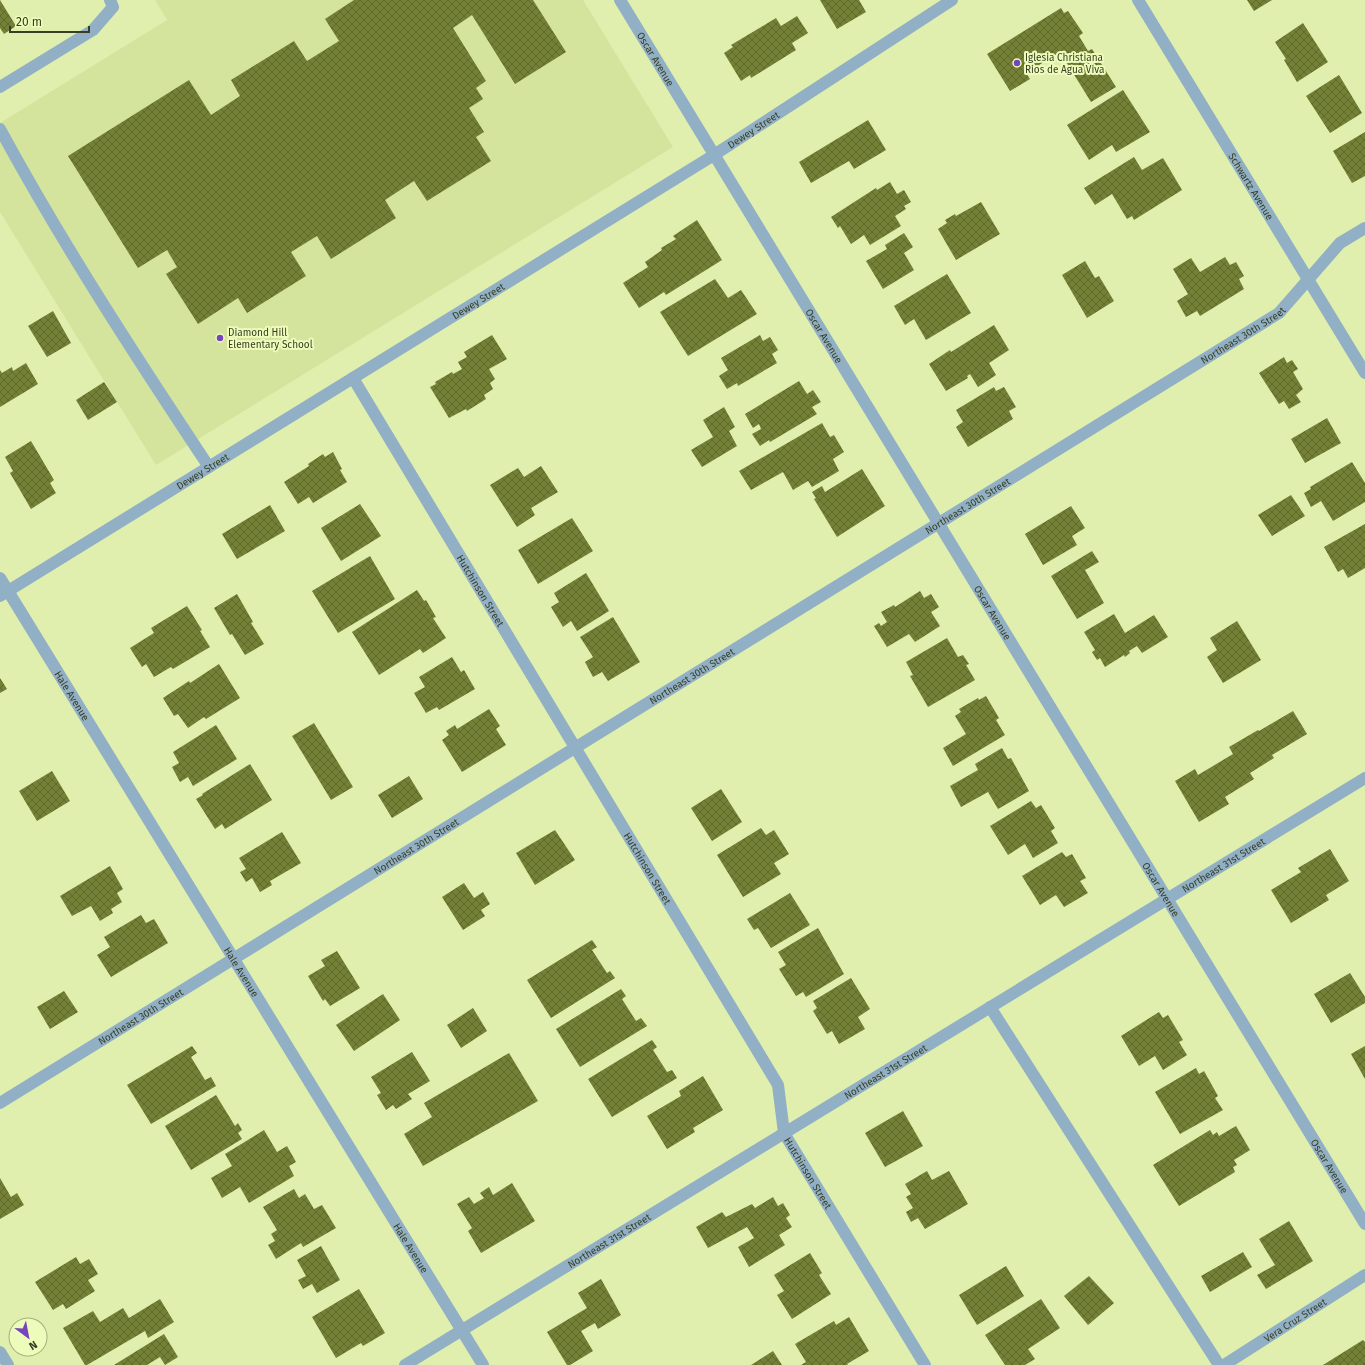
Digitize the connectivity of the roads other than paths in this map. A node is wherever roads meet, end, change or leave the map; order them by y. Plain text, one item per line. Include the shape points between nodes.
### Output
1 (620, 0) edge
2 (952, 0) edge
3 (1138, 0) edge
4 (111, 4) edge
5 (0, 87) edge
6 (0, 129) edge
7 (714, 155) junction
8 (1365, 228) edge
9 (1308, 280) junction
10 (1365, 373) edge
11 (353, 378) junction
12 (209, 467) junction
13 (939, 524) junction
14 (0, 578) edge
15 (4, 594) edge
16 (575, 748) junction
17 (1365, 778) edge
18 (1167, 899) junction
19 (234, 959) junction
20 (990, 1007) junction
21 (0, 1103) edge
22 (784, 1133) junction
23 (1365, 1224) edge
24 (1365, 1275) edge
25 (462, 1330) junction
26 (0, 1352) edge
27 (8, 1365) edge
28 (405, 1365) edge
29 (483, 1365) edge
30 (925, 1365) edge
31 (1219, 1365) edge
32 (1224, 1365) edge

1 - 7 street, Oscar Avenue
2 - 7 street, Dewey Street
3 - 9 street, Schwartz Avenue
4 - 5 street via 93,30
6 - 12 street via 91,284
7 - 11 street, Dewey Street
7 - 13 street, Oscar Avenue
8 - 9 street, Northeast 30th Street via 1340,243
9 - 10 street, Schwartz Avenue
9 - 13 street, Northeast 30th Street via 1279,313
11 - 12 street, Dewey Street
11 - 16 street, Hutchinson Street
12 - 15 street, Dewey Street
13 - 16 street, Northeast 30th Street
13 - 18 street, Oscar Avenue
14 - 15 street, Hale Avenue
15 - 19 street, Hale Avenue
16 - 19 street, Northeast 30th Street
16 - 22 street, Hutchinson Street via 778,1085
17 - 18 street, Northeast 31st Street
18 - 20 street, Northeast 31st Street
18 - 23 street, Oscar Avenue
19 - 21 street, Northeast 30th Street
19 - 25 street, Hale Avenue
20 - 22 street, Northeast 31st Street
20 - 31 street
22 - 25 street, Northeast 31st Street
22 - 30 street, Hutchinson Street
24 - 32 street, Vera Cruz Street
25 - 28 street, Northeast 31st Street
25 - 29 street, Hale Avenue
26 - 27 street

